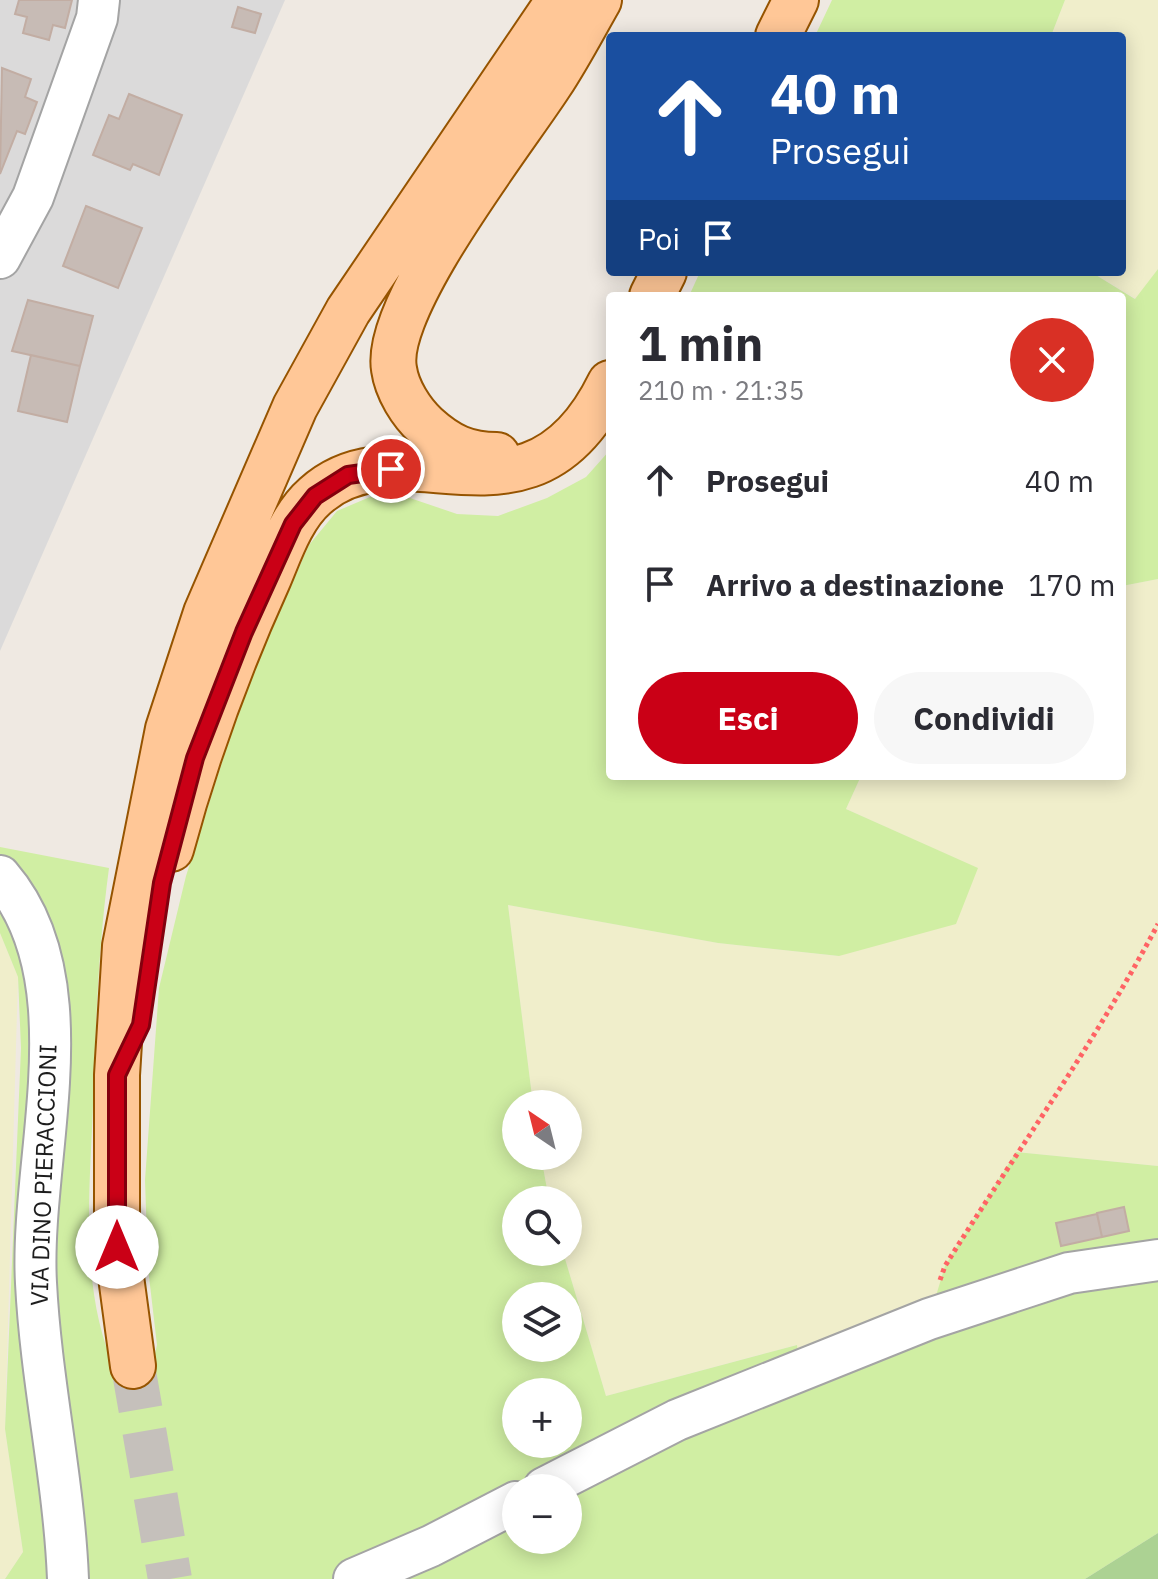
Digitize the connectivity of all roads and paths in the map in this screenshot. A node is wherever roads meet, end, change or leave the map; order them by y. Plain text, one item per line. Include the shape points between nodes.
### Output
1 (99, 0) edge
2 (525, 0) edge
3 (559, 0) edge
4 (599, 0) edge
5 (796, 0) edge
6 (780, 32) edge
7 (0, 258) edge
8 (348, 311) junction
9 (603, 398) edge
10 (0, 876) edge
11 (1158, 924) edge
12 (117, 1075) junction
13 (1158, 1260) edge
14 (929, 1319) junction
15 (133, 1366) tunnel mouth
16 (571, 1474) edge
17 (502, 1509) edge
18 (68, 1579) edge
19 (354, 1579) edge

1 - 7 street via 33,197
2 - 8 main road via 410,168
3 - 8 main road
4 - 9 main road via 407,307 393,368 412,412 445,444 476,455 521,455 558,439
5 - 6 main road
8 - 12 main road via 259,484 206,613 168,729 125,946
9 - 12 main road via 569,441 530,465 487,475 391,469 348,475 315,496 293,524 195,758 162,883 141,1025
10 - 18 street, VIA DINO PIERACCIONI via 19,899 43,965 51,1078 34,1260
11 - 14 path via 1115,1004 945,1266
12 - 15 main road via 117,1247
13 - 14 street via 1069,1273
14 - 16 street via 677,1420
17 - 19 street

